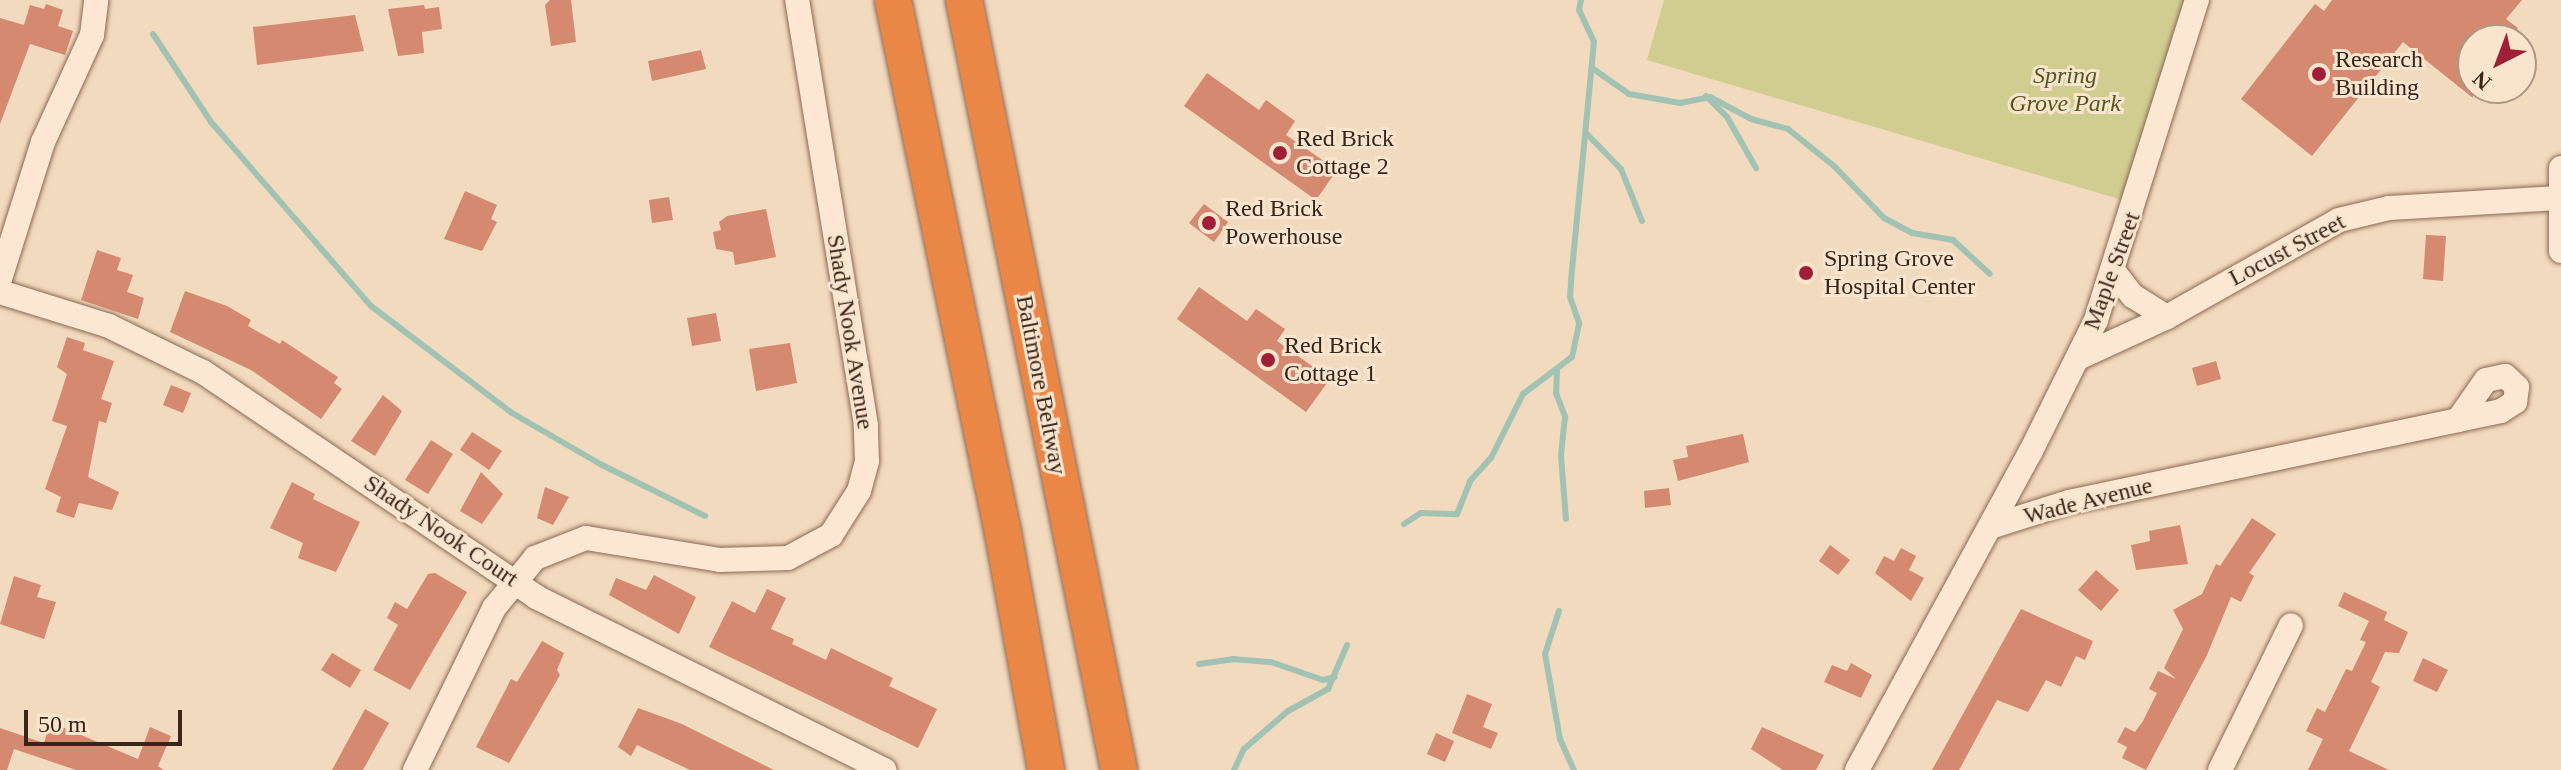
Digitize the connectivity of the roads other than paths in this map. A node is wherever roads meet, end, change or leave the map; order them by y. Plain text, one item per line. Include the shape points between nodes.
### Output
1 (96, 0) edge
2 (797, 0) edge
3 (893, 0) edge
4 (964, 0) edge
5 (2197, 0) edge
6 (2561, 168) edge
7 (2559, 198) junction
8 (2561, 251) edge
9 (2114, 272) junction
10 (0, 279) edge
11 (0, 292) edge
12 (2167, 317) junction
13 (2078, 358) junction
14 (2458, 420) dead end
15 (1990, 527) junction
16 (514, 580) junction
17 (2291, 625) dead end
18 (1030, 678) junction
19 (1119, 768) edge
20 (415, 770) edge
21 (884, 770) edge
22 (1027, 770) edge
23 (1046, 770) edge
24 (1857, 770) edge
25 (2220, 770) edge

1 - 10 street via 92,35 43,142
2 - 16 street, Shady Nook Avenue via 866,425 867,461 859,491 831,535 788,558 720,560 586,538 535,558
3 - 18 highway
4 - 19 highway, Baltimore Beltway
5 - 9 street, Maple Street
6 - 7 street
7 - 8 street
7 - 12 street, Locust Street via 2365,211 2313,232
9 - 12 street via 2133,296
9 - 13 street, Maple Street
11 - 16 street, Shady Nook Court via 109,326 203,372
12 - 13 street, Locust Street
13 - 15 street, Maple Street
14 - 15 street, Wade Avenue via 2069,502
15 - 24 street, Wade Avenue
16 - 20 street, Shady Nook Avenue via 494,608
16 - 21 street, Shady Nook Court via 536,597
17 - 25 street
18 - 22 highway
18 - 23 highway

